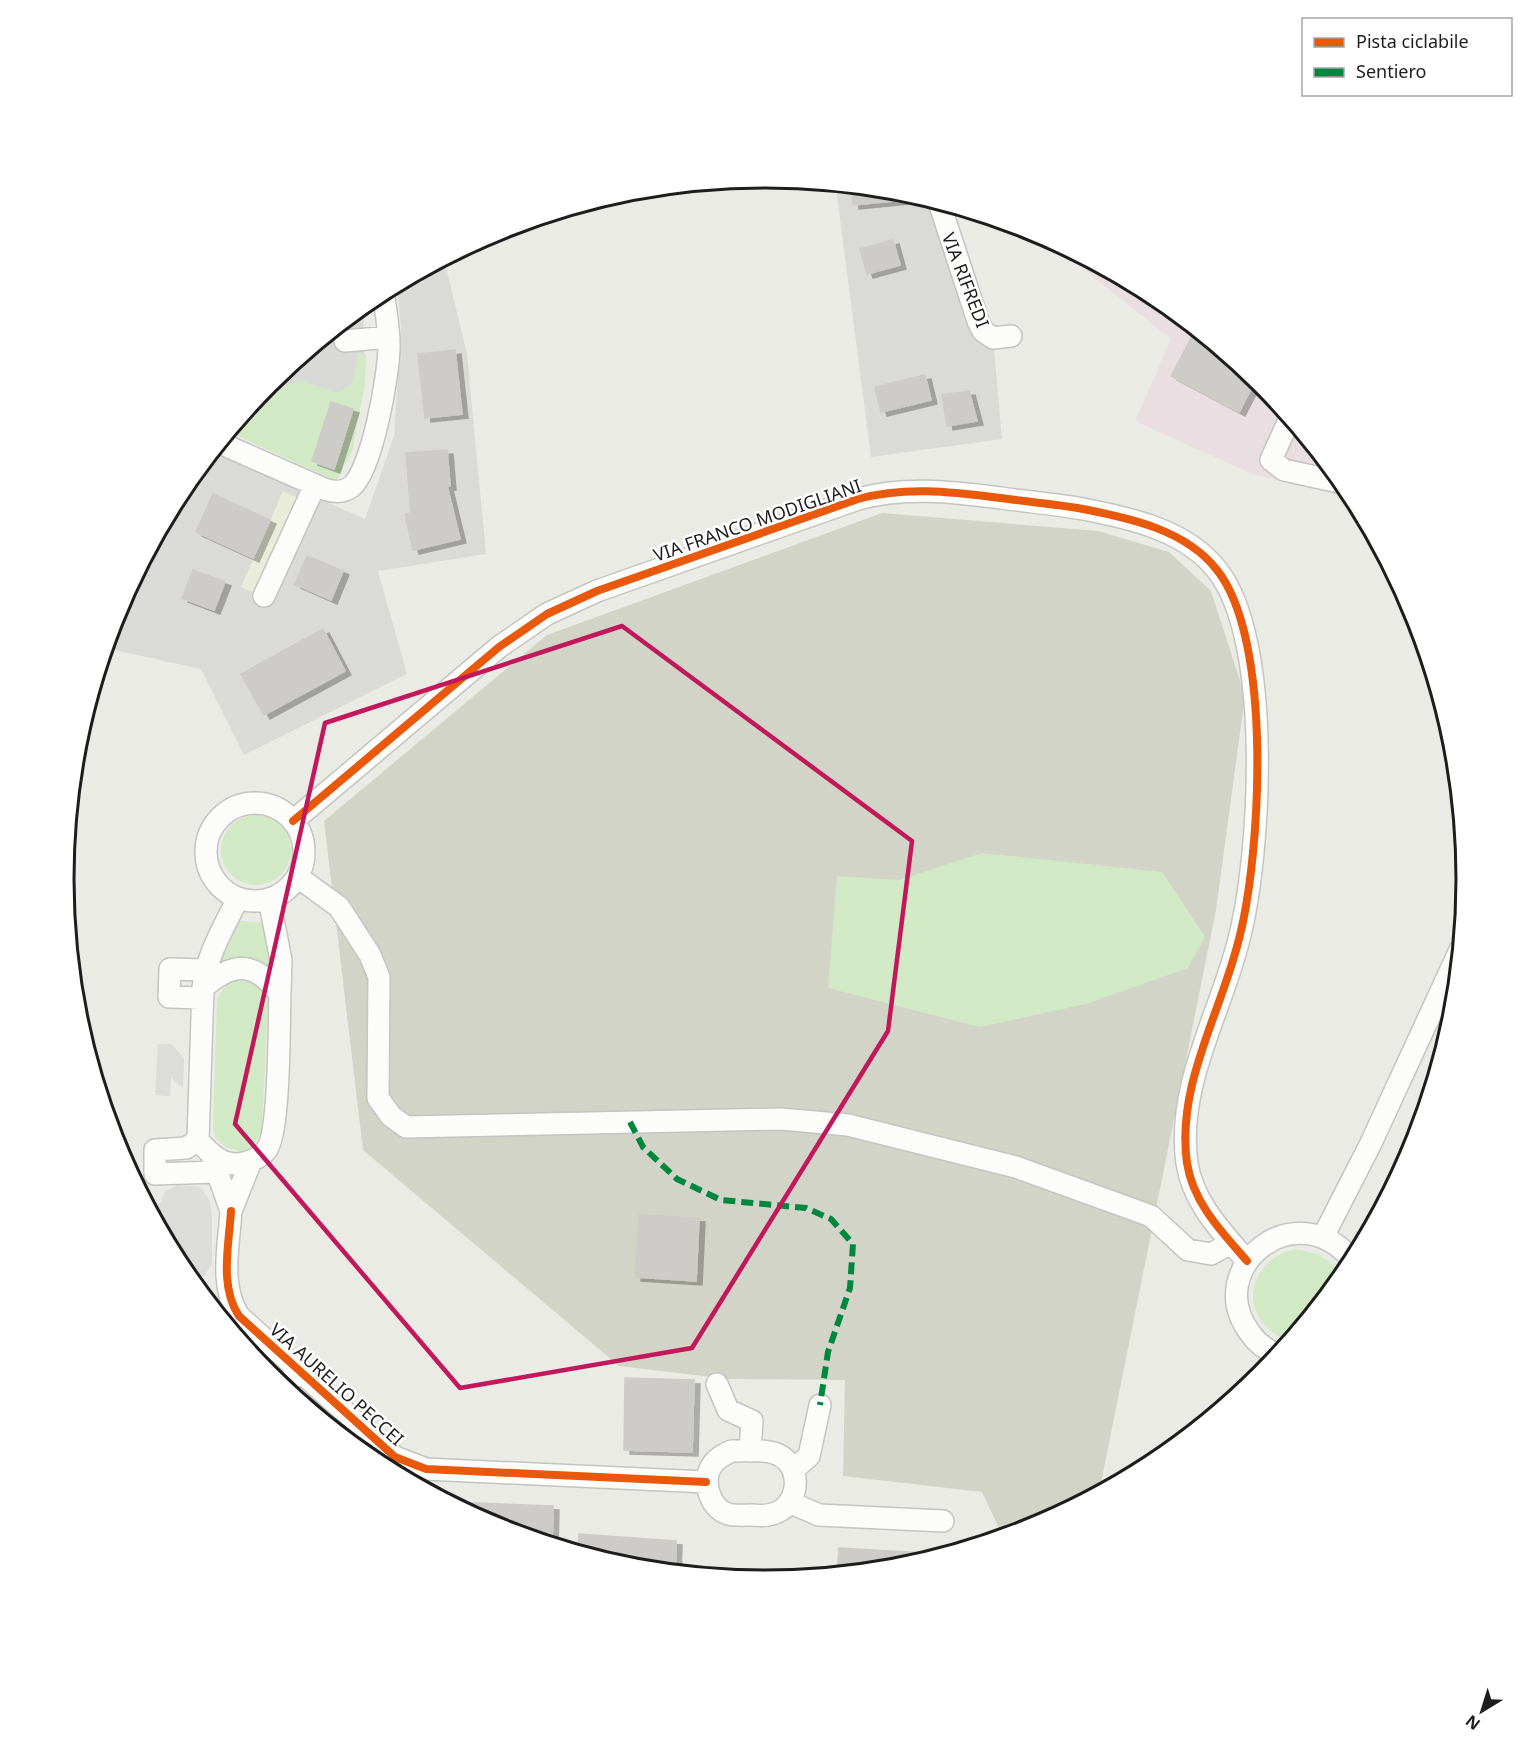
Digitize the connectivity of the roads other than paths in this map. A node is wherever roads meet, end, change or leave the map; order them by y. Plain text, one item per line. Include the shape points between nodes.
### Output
1 (942, 212) edge
2 (384, 303) edge
3 (388, 336) junction
4 (1011, 336) dead end
5 (345, 341) dead end
6 (1286, 426) edge
7 (227, 445) edge
8 (1329, 480) edge
9 (315, 485) junction
10 (264, 596) dead end
11 (293, 821) junction
12 (298, 877) junction
13 (238, 898) junction
14 (269, 899) junction
15 (1451, 969) edge
16 (204, 986) junction
17 (280, 994) junction
18 (209, 1156) junction
19 (251, 1161) junction
20 (231, 1211) junction
21 (1323, 1237) junction
22 (1231, 1243) junction
23 (1347, 1253) edge
24 (1247, 1261) junction
25 (1269, 1352) edge
26 (299, 1370) junction
27 (290, 1381) edge
28 (717, 1384) dead end
29 (820, 1405) dead end
30 (750, 1451) junction
31 (793, 1470) junction
32 (706, 1482) junction
33 (789, 1502) junction
34 (943, 1521) dead end

1 - 4 street, VIA RIFREDI via 983,331 993,338
2 - 3 street
3 - 5 street
3 - 9 street via 386,378 376,427 359,477 351,487 339,492
6 - 8 street via 1271,460 1284,470
7 - 9 street
9 - 10 street
11 - 12 street via 304,851
11 - 13 street via 280,810 249,803 220,817 206,846 207,862 213,878
11 - 22 street, VIA FRANCO MODIGLIANI via 500,647 547,614 597,591 858,500 899,491 950,492 1079,508 1164,532 1201,554 1227,584 1241,617 1255,693 1255,813 1245,912 1236,953 1190,1091 1185,1123 1192,1185
12 - 14 street via 284,892
12 - 22 street via 339,907 370,955 379,977 378,1098 391,1116 406,1127 770,1119 848,1125 1016,1167 1151,1216 1188,1250 1210,1254
13 - 14 street
13 - 16 street
14 - 17 street via 281,960
15 - 21 street
16 - 17 street via 227,970 244,968 265,977
16 - 18 street
17 - 19 street via 274,1126 268,1149
18 - 19 street via 235,1165
18 - 20 street, VIA AURELIO PECCEI
19 - 20 street, VIA AURELIO PECCEI
20 - 26 street, VIA AURELIO PECCEI via 227,1288 231,1304 239,1316
21 - 23 street
21 - 24 street via 1307,1233 1279,1235
22 - 24 street, VIA FRANCO MODIGLIANI
24 - 25 street via 1239,1280 1237,1300 1241,1322
26 - 27 street
26 - 32 street, VIA AURELIO PECCEI via 395,1457 411,1465 426,1469
28 - 30 street via 728,1410 752,1421
29 - 31 street via 809,1456
30 - 31 street via 778,1455
30 - 32 street via 732,1451 722,1456 712,1464
31 - 33 street via 796,1487
32 - 33 street via 714,1503 729,1514 765,1516
33 - 34 street via 819,1515

